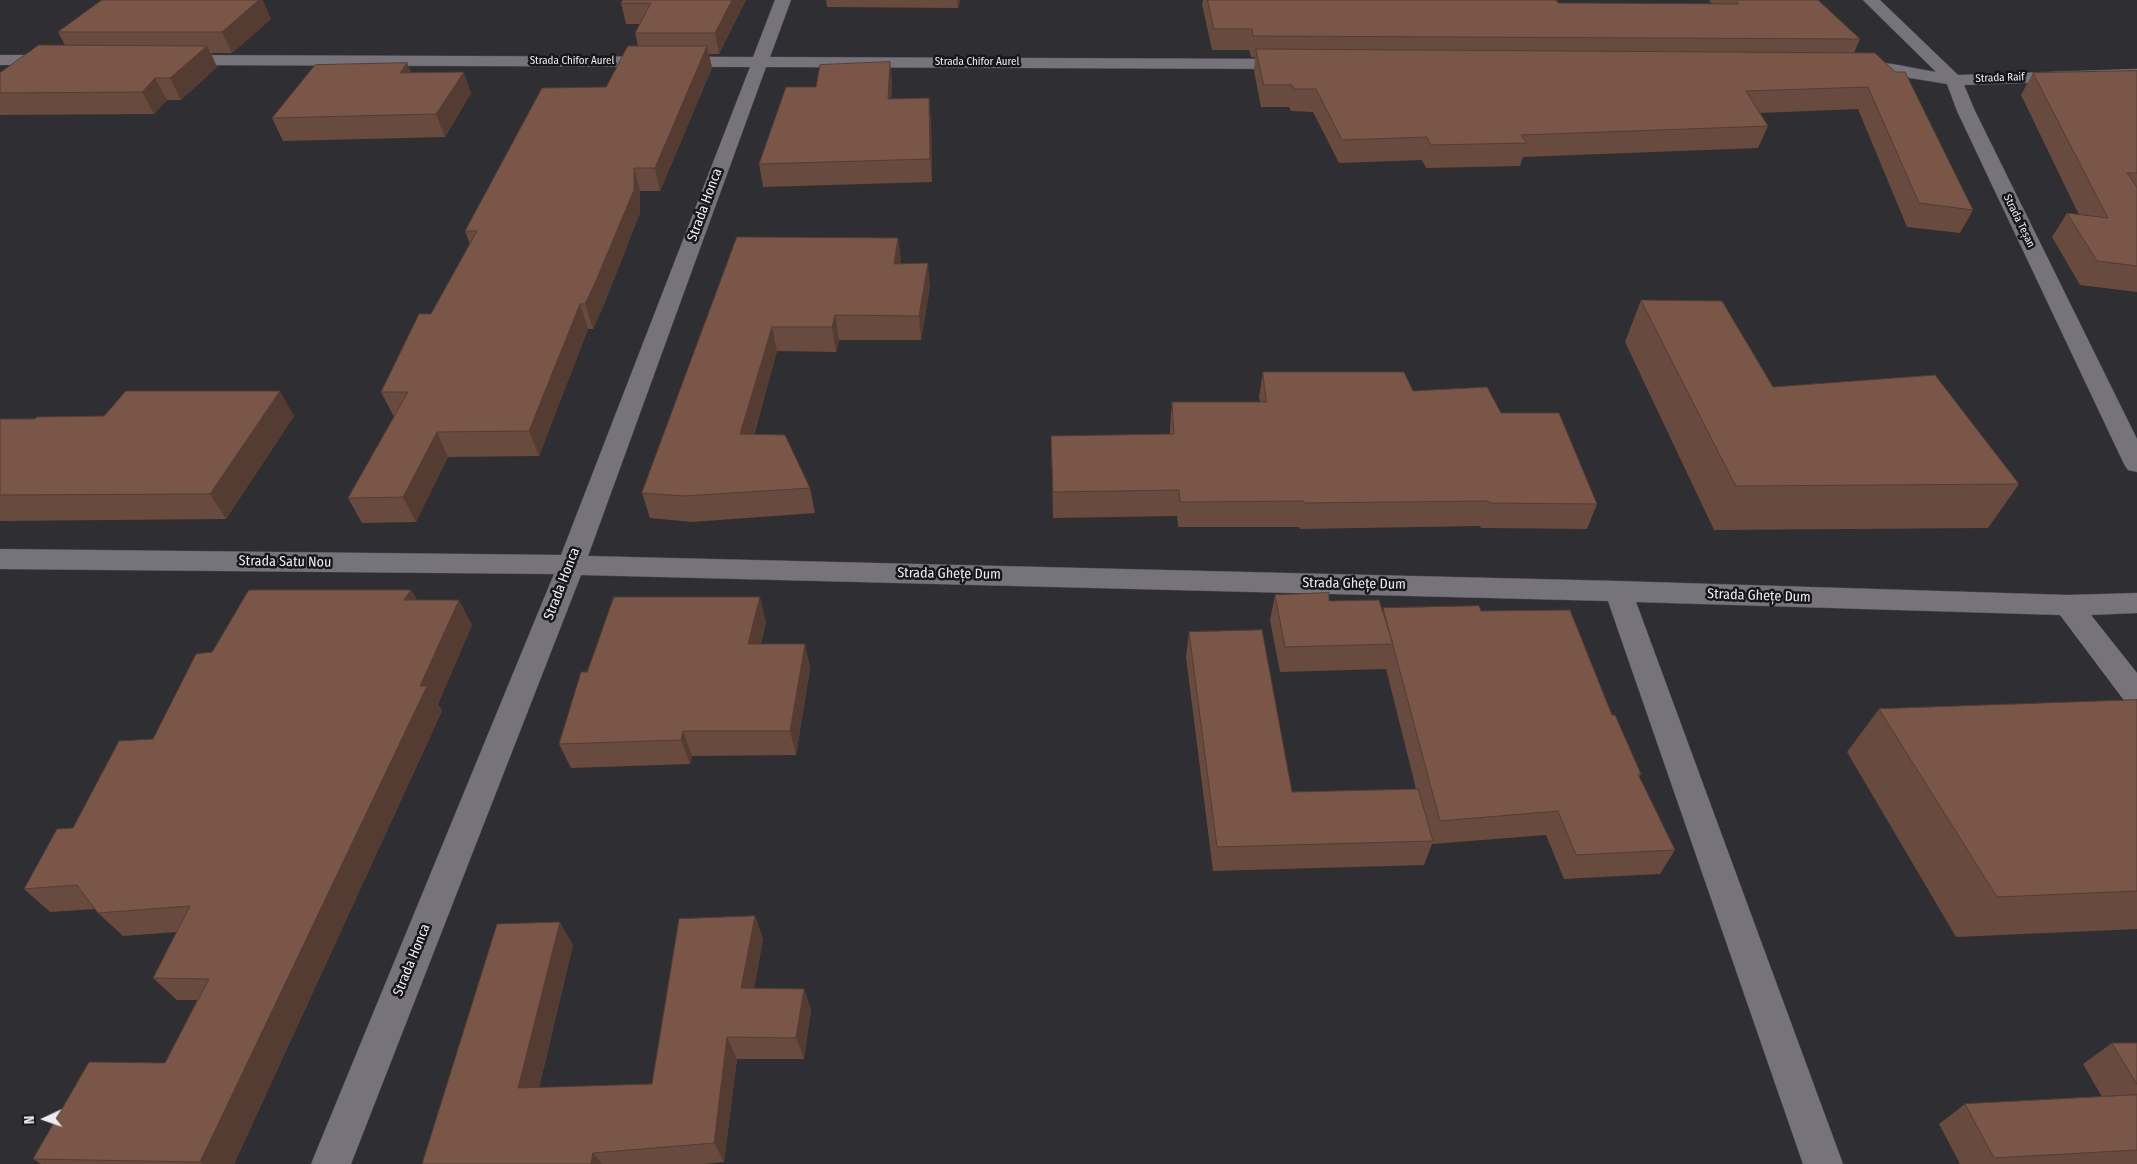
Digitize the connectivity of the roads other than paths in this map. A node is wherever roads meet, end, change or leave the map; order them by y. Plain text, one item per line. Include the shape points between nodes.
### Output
1 (783, 0) edge
2 (1871, 0) edge
3 (0, 60) edge
4 (70, 60) edge
5 (160, 60) edge
6 (759, 61) junction
7 (1304, 64) edge
8 (1840, 68) edge
9 (2137, 74) edge
10 (1954, 80) junction
11 (2137, 464) edge
12 (0, 559) edge
13 (571, 565) junction
14 (1618, 591) junction
15 (2137, 603) edge
16 (2068, 605) junction
17 (2137, 695) edge
18 (331, 1164) edge
19 (1823, 1164) edge

1 - 6 street, Strada Honca
2 - 10 street, Strada Teșan
3 - 4 street
5 - 6 street, Strada Chifor Aurel
6 - 7 street, Strada Chifor Aurel
6 - 13 street, Strada Honca
8 - 10 street via 1879,68
9 - 10 street, Strada Raif
10 - 11 street, Strada Teșan via 1966,111
12 - 13 street, Strada Satu Nou
13 - 14 street, Strada Ghețe Dum
13 - 18 street, Strada Honca
14 - 16 street, Strada Ghețe Dum
14 - 19 street
15 - 16 street, Strada Ghețe Dum
16 - 17 street

